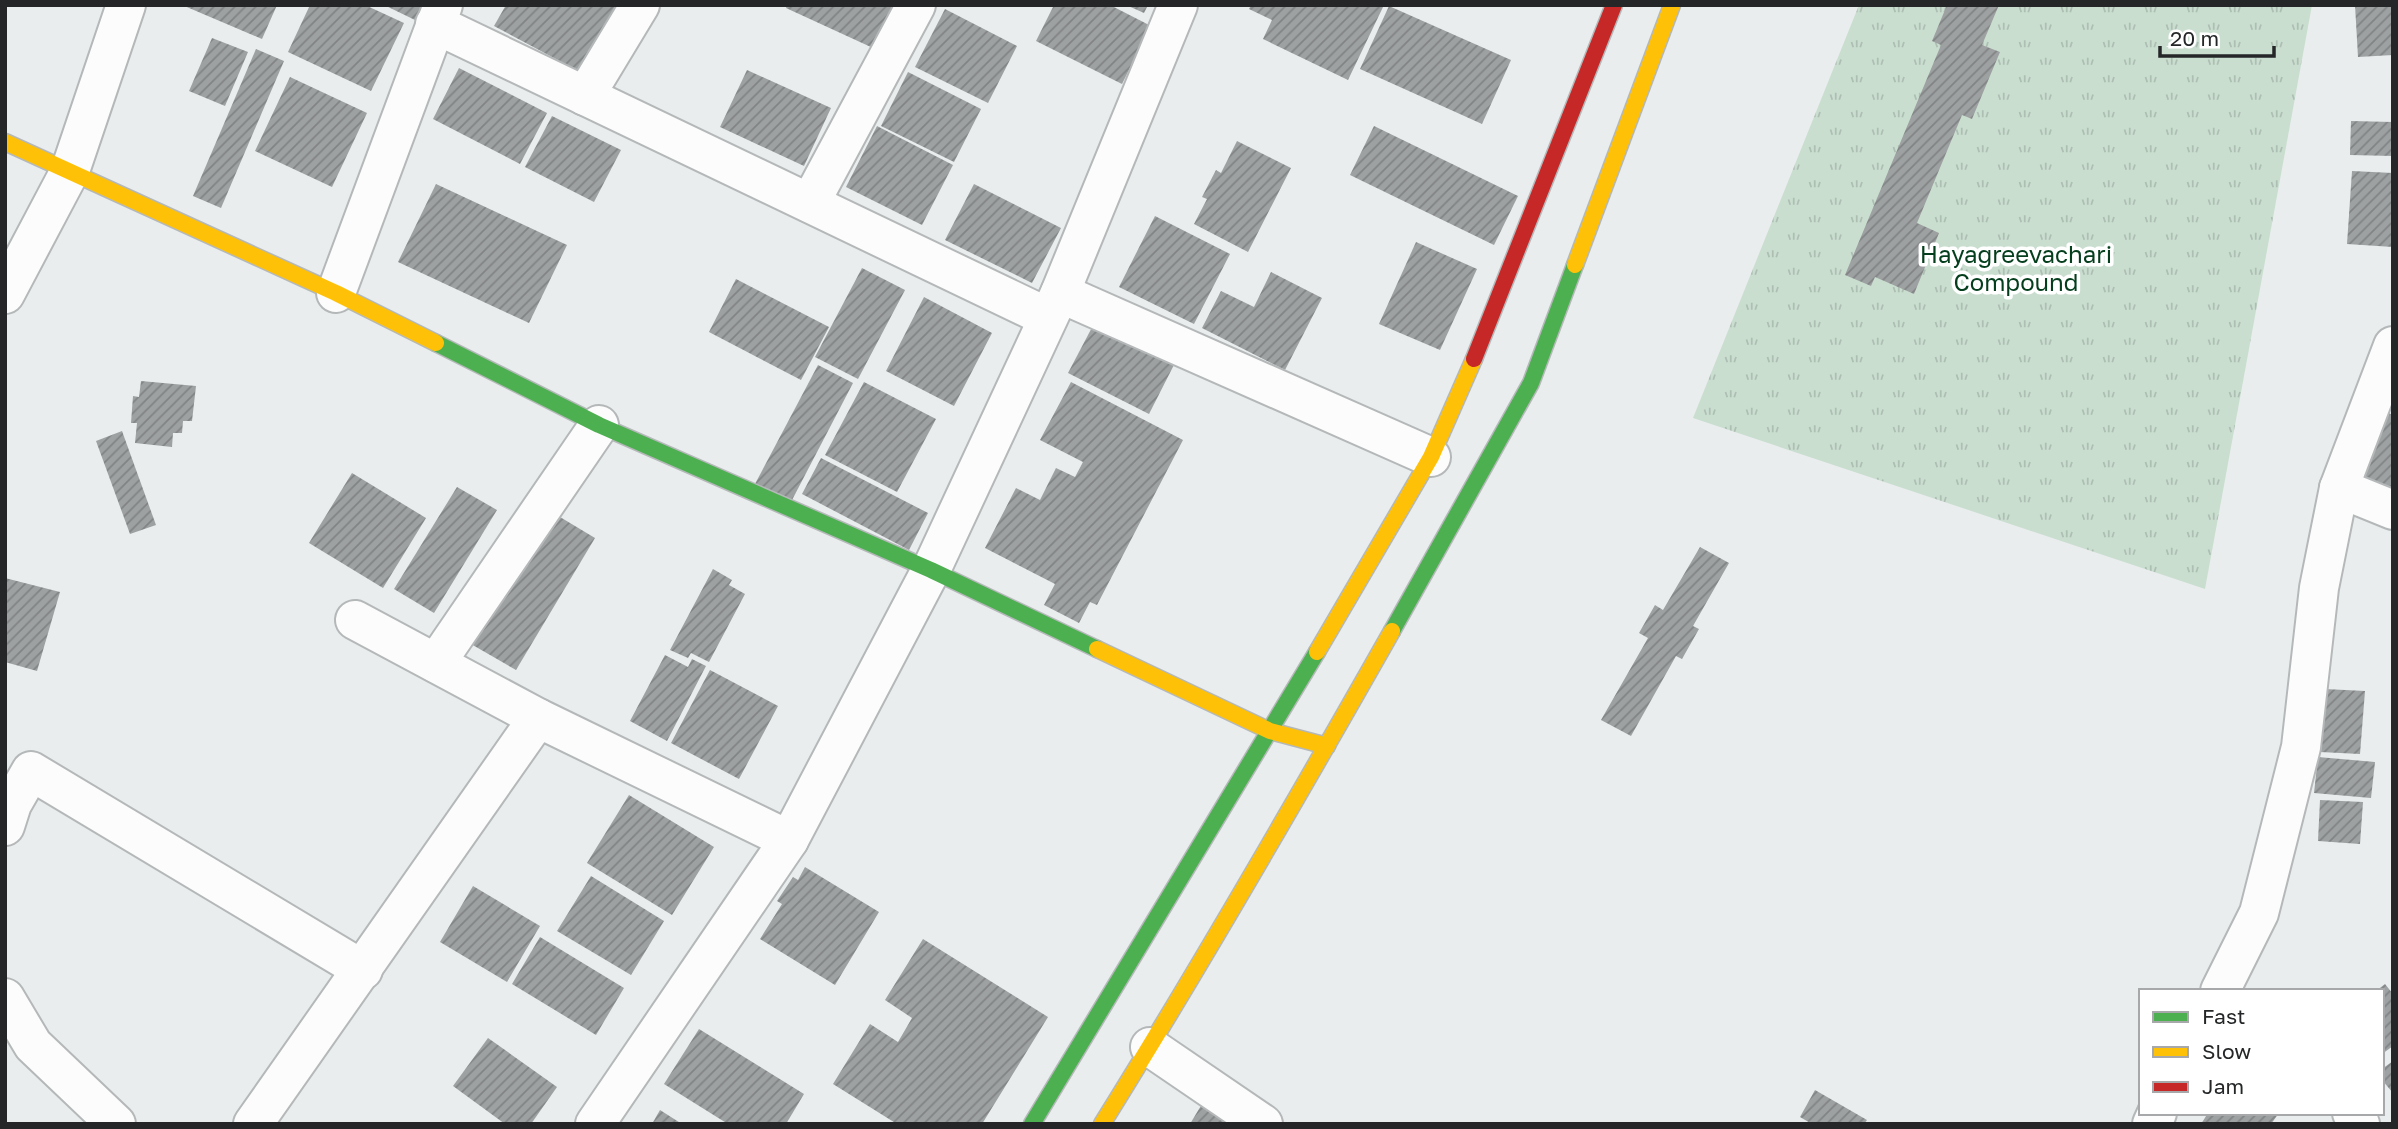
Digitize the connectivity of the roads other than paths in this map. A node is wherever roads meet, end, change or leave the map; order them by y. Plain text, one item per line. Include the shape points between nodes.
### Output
1 (126, 5) edge
2 (640, 5) edge
3 (916, 5) edge
4 (1178, 5) edge
5 (1614, 5) edge
6 (1671, 5) edge
7 (439, 15) edge
8 (585, 96) junction
9 (5, 142) edge
10 (70, 172) junction
11 (810, 204) junction
12 (336, 293) junction
13 (5, 294) edge
14 (1054, 305) junction
15 (2393, 346) edge
16 (599, 425) junction
17 (1431, 457) junction
18 (2339, 488) junction
19 (2393, 510) edge
20 (931, 570) junction
21 (355, 620) dead end
22 (436, 663) junction
23 (538, 718) junction
24 (1270, 731) junction
25 (1327, 746) junction
26 (5, 826) edge
27 (789, 840) junction
28 (363, 970) junction
29 (2221, 989) edge
30 (5, 998) edge
31 (1150, 1047) junction
32 (116, 1124) edge
33 (253, 1124) edge
34 (595, 1124) edge
35 (1032, 1124) edge
36 (1102, 1124) edge
37 (1262, 1124) edge

1 - 10 street
2 - 8 street
3 - 11 street
4 - 14 street
5 - 17 main road via 1479,349
6 - 25 main road via 1531,383
7 - 8 street
7 - 12 street
8 - 11 street
9 - 10 main road
10 - 12 main road
10 - 13 street
11 - 14 street
12 - 16 main road
14 - 17 street
14 - 20 street
15 - 18 street
16 - 20 main road
16 - 22 street
17 - 24 main road
18 - 19 street
18 - 29 street via 2319,588 2301,747 2259,913
20 - 24 main road
20 - 27 street
21 - 22 street
22 - 23 street
23 - 27 street
23 - 28 street
24 - 25 main road
24 - 35 main road
25 - 31 main road
26 - 28 street via 31,771
27 - 34 street
28 - 33 street
30 - 32 street via 33,1045
31 - 36 main road
31 - 37 street

